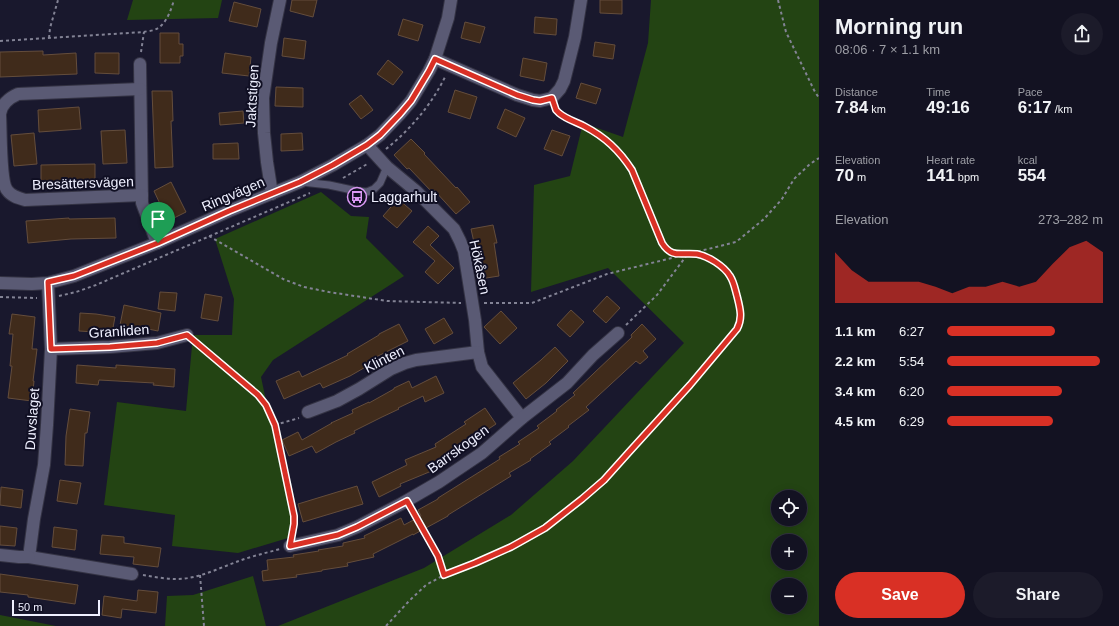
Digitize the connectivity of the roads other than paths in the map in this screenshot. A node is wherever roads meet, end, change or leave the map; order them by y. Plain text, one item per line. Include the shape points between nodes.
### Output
1 (280, 0) edge
2 (451, 0) edge
3 (581, 0) edge
4 (435, 59) junction
5 (140, 64) road end
6 (140, 89) junction
7 (0, 115) edge
8 (367, 145) junction
9 (386, 167) junction
10 (300, 182) junction
11 (272, 194) junction
12 (142, 195) junction
13 (158, 243) junction
14 (48, 282) junction
15 (0, 283) edge
16 (618, 333) road end
17 (187, 335) road end
18 (51, 349) junction
19 (478, 352) junction
20 (308, 412) road end
21 (522, 418) junction
22 (290, 546) road end
23 (0, 555) edge
24 (29, 557) junction
25 (132, 574) road end

1 - 11 street, Jaktstigen via 263,98 266,155
2 - 4 street, Ringvägen
3 - 4 street via 564,81 552,98 540,101 517,95
4 - 8 street, Ringvägen via 411,101 380,135
5 - 6 street, Bresättersvägen
6 - 7 street, Bresättersvägen via 18,94 7,101
6 - 12 street, Bresättersvägen
7 - 12 street, Bresättersvägen via 3,178 6,189 15,197 26,200
8 - 9 street, Hökåsen
8 - 10 street, Ringvägen
9 - 10 lane via 380,183 367,192
9 - 19 street, Hökåsen via 420,195 454,229 460,241 464,251
10 - 11 street, Ringvägen
11 - 13 street, Ringvägen
12 - 13 street, Bresättersvägen via 142,203
13 - 14 street, Ringvägen via 74,276
14 - 15 street, Ringvägen
14 - 18 street, Duvslaget
16 - 21 street, Barrskogen via 567,383
17 - 18 street, Granliden via 157,343
18 - 24 street, Duvslaget via 44,465
19 - 20 street, Klinten via 405,363 342,398
19 - 21 street, Hökåsen via 482,367
21 - 22 street, Barrskogen via 482,453 407,501 338,535
23 - 24 street
24 - 25 street

